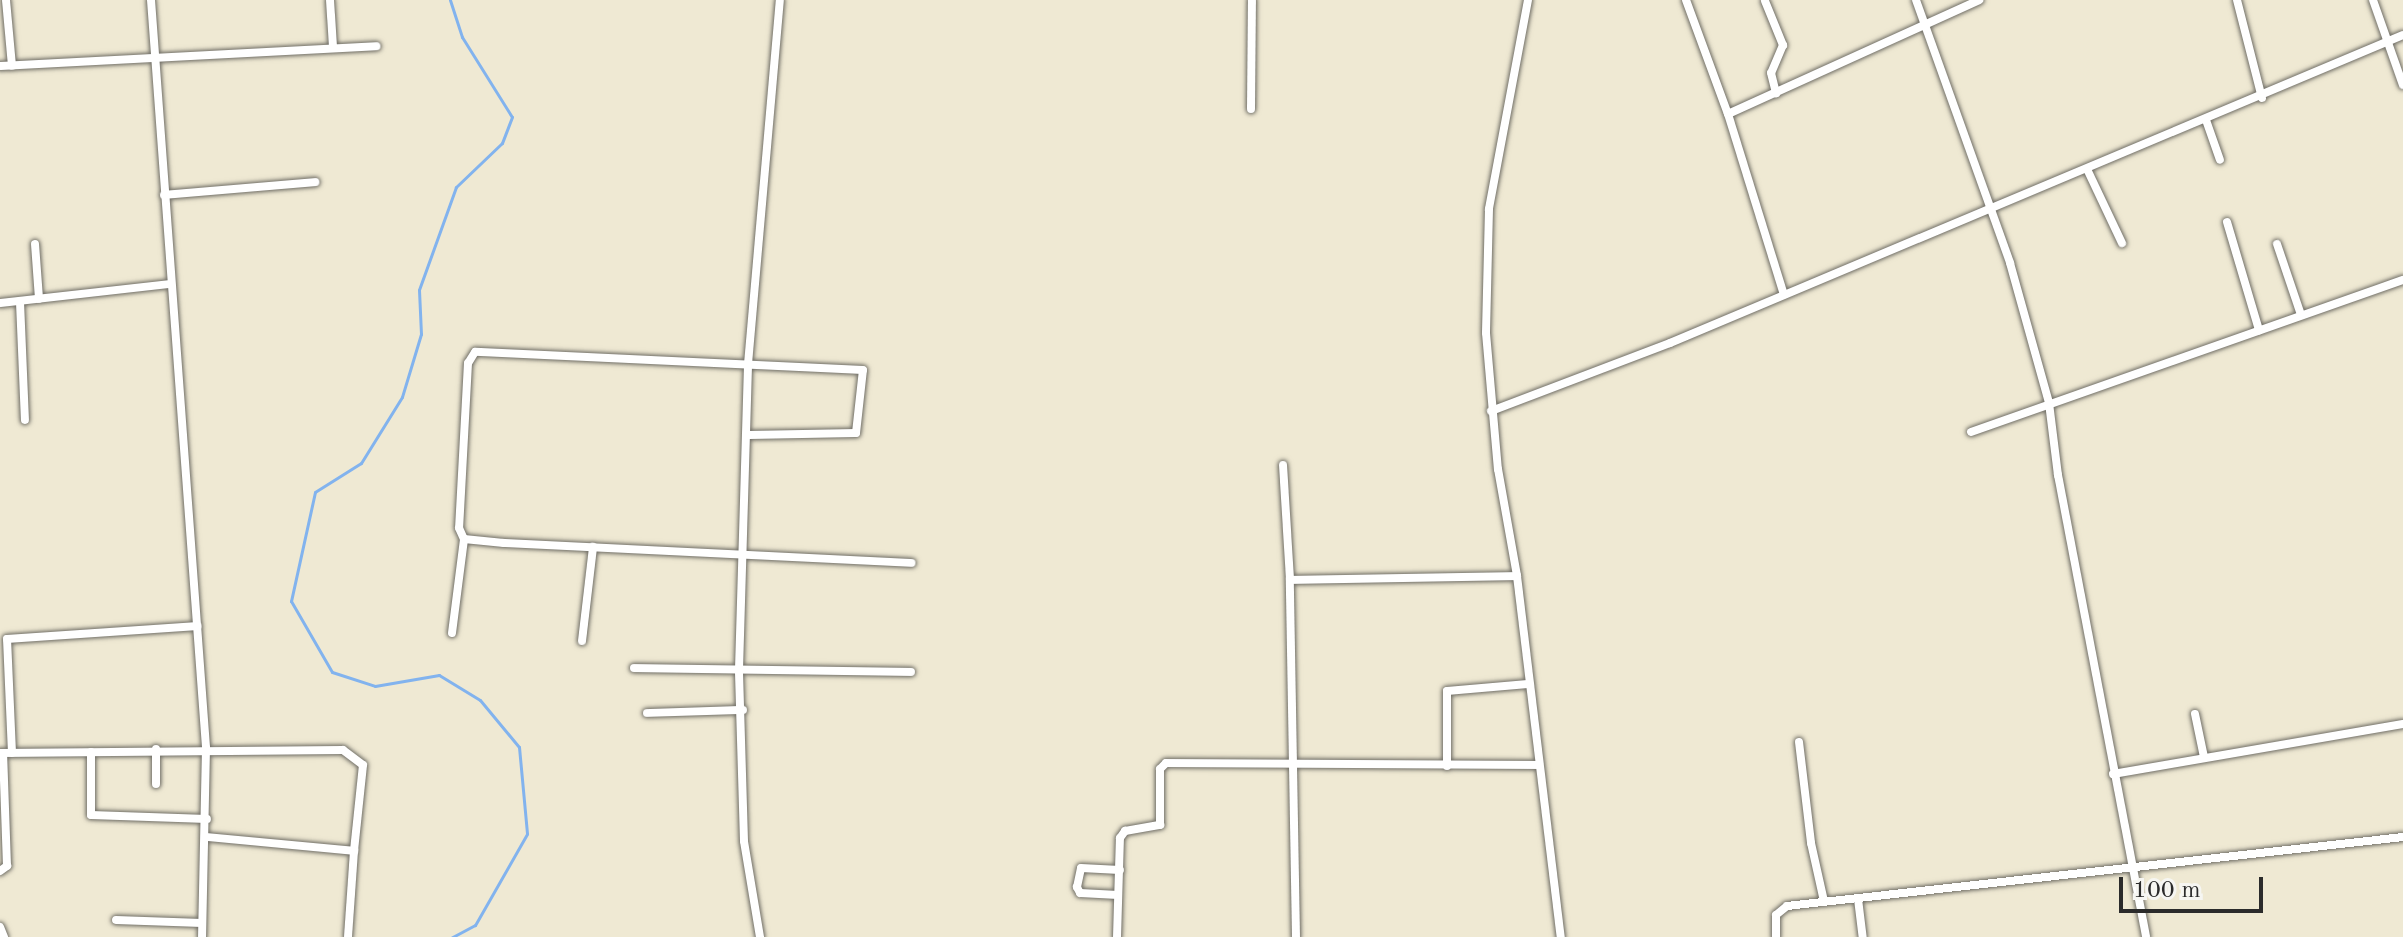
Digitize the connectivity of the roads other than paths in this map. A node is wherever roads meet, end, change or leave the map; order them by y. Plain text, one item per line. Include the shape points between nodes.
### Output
1 (6, 0) edge
2 (151, 0) edge
3 (330, 0) edge
4 (780, 0) edge
5 (1252, 0) edge
6 (1528, 0) edge
7 (1686, 0) edge
8 (1916, 0) edge
9 (1979, 0) edge
10 (2237, 0) edge
11 (2373, 0) edge
12 (1765, 1) edge
13 (1926, 26) junction
14 (2403, 35) edge
15 (2389, 41) junction
16 (333, 46) junction
17 (376, 46) dead end
18 (153, 57) junction
19 (0, 66) edge
20 (12, 66) junction
21 (2403, 85) edge
22 (1776, 93) junction
23 (2262, 98) junction
24 (1251, 109) dead end
25 (1728, 114) junction
26 (2206, 120) junction
27 (2220, 160) dead end
28 (2087, 169) junction
29 (315, 182) dead end
30 (164, 195) junction
31 (1990, 209) junction
32 (2227, 222) dead end
33 (2122, 243) dead end
34 (35, 244) dead end
35 (2277, 244) dead end
36 (2403, 280) edge
37 (169, 284) junction
38 (1784, 295) junction
39 (39, 299) junction
40 (20, 302) junction
41 (0, 303) edge
42 (2301, 315) junction
43 (2259, 330) junction
44 (748, 364) junction
45 (2049, 403) junction
46 (1491, 411) junction
47 (25, 420) dead end
48 (1971, 432) dead end
49 (749, 435) junction
50 (1283, 465) dead end
51 (464, 539) junction
52 (593, 547) junction
53 (744, 556) junction
54 (912, 563) dead end
55 (1517, 576) junction
56 (1290, 580) junction
57 (198, 626) junction
58 (452, 633) dead end
59 (582, 641) dead end
60 (634, 668) dead end
61 (739, 669) junction
62 (911, 672) dead end
63 (1528, 684) junction
64 (743, 710) junction
65 (647, 713) dead end
66 (2195, 714) dead end
67 (2403, 724) edge
68 (1799, 742) dead end
69 (206, 748) junction
70 (156, 749) junction
71 (91, 752) junction
72 (5, 753) edge
73 (2204, 757) junction
74 (1291, 763) junction
75 (1539, 765) junction
76 (1447, 766) junction
77 (2113, 774) junction
78 (156, 784) dead end
79 (207, 819) junction
80 (207, 837) junction
81 (2403, 837) edge
82 (354, 851) junction
83 (2131, 869) junction
84 (1120, 870) junction
85 (0, 871) edge
86 (1118, 895) junction
87 (1858, 899) junction
88 (1824, 901) junction
89 (116, 920) dead end
90 (202, 923) junction
91 (0, 927) edge
92 (4, 937) edge
93 (202, 937) edge
94 (348, 937) edge
95 (760, 937) edge
96 (1117, 937) edge
97 (1296, 937) edge
98 (1561, 937) edge
99 (1776, 937) edge
100 (1863, 937) edge
101 (2146, 937) edge

1 - 20 street
2 - 18 street
3 - 16 street
4 - 44 street
5 - 24 street
6 - 46 street via 1489,209 1484,274
7 - 25 street
8 - 13 street
9 - 13 street
10 - 23 street
11 - 15 street
12 - 22 street via 1783,45 1772,70
13 - 22 street
13 - 31 street
14 - 15 street
15 - 21 street
15 - 23 street
16 - 17 street
16 - 18 street
18 - 20 street
18 - 30 street
19 - 20 street
22 - 25 street
23 - 26 street
25 - 38 street
26 - 27 street
26 - 28 street
28 - 31 street
28 - 33 street
29 - 30 street
30 - 37 street
31 - 38 street
31 - 45 street
32 - 43 street
34 - 39 street
35 - 42 street
36 - 42 street
37 - 39 street
37 - 57 street
38 - 46 street
39 - 40 street
40 - 41 street
40 - 47 street
42 - 43 street
43 - 45 street
44 - 49 street
44 - 49 street via 856,366 863,373 856,433
44 - 51 street via 475,352 468,363 458,514
45 - 48 street
45 - 77 street
46 - 55 street
49 - 53 street
50 - 56 street
51 - 52 street
51 - 58 street
52 - 53 street
52 - 59 street
53 - 54 street
53 - 61 street
55 - 56 street
55 - 63 street
56 - 74 street
57 - 69 street
57 - 72 street via 8,638
60 - 61 street
61 - 62 street
61 - 64 street
63 - 75 street
63 - 76 street via 1447,691
64 - 65 street
64 - 95 street via 744,841
66 - 73 street
67 - 73 street
68 - 88 street
69 - 70 street
69 - 79 street
69 - 82 street via 355,754 363,765
70 - 71 street
70 - 78 street
71 - 72 street
71 - 79 street via 91,815
72 - 85 street via 7,866
73 - 77 street
74 - 76 street
74 - 84 street via 1163,764 1160,825 1122,833
74 - 97 street
75 - 76 street
75 - 98 street
77 - 83 street
79 - 80 street
80 - 82 street
80 - 90 street
81 - 83 street
82 - 94 street
83 - 87 street
83 - 101 street
84 - 86 street
84 - 86 street via 1081,868 1077,887 1080,893
86 - 96 street
87 - 88 street
87 - 100 street
88 - 99 street via 1782,908 1776,915
89 - 90 street
90 - 93 street
91 - 92 street

